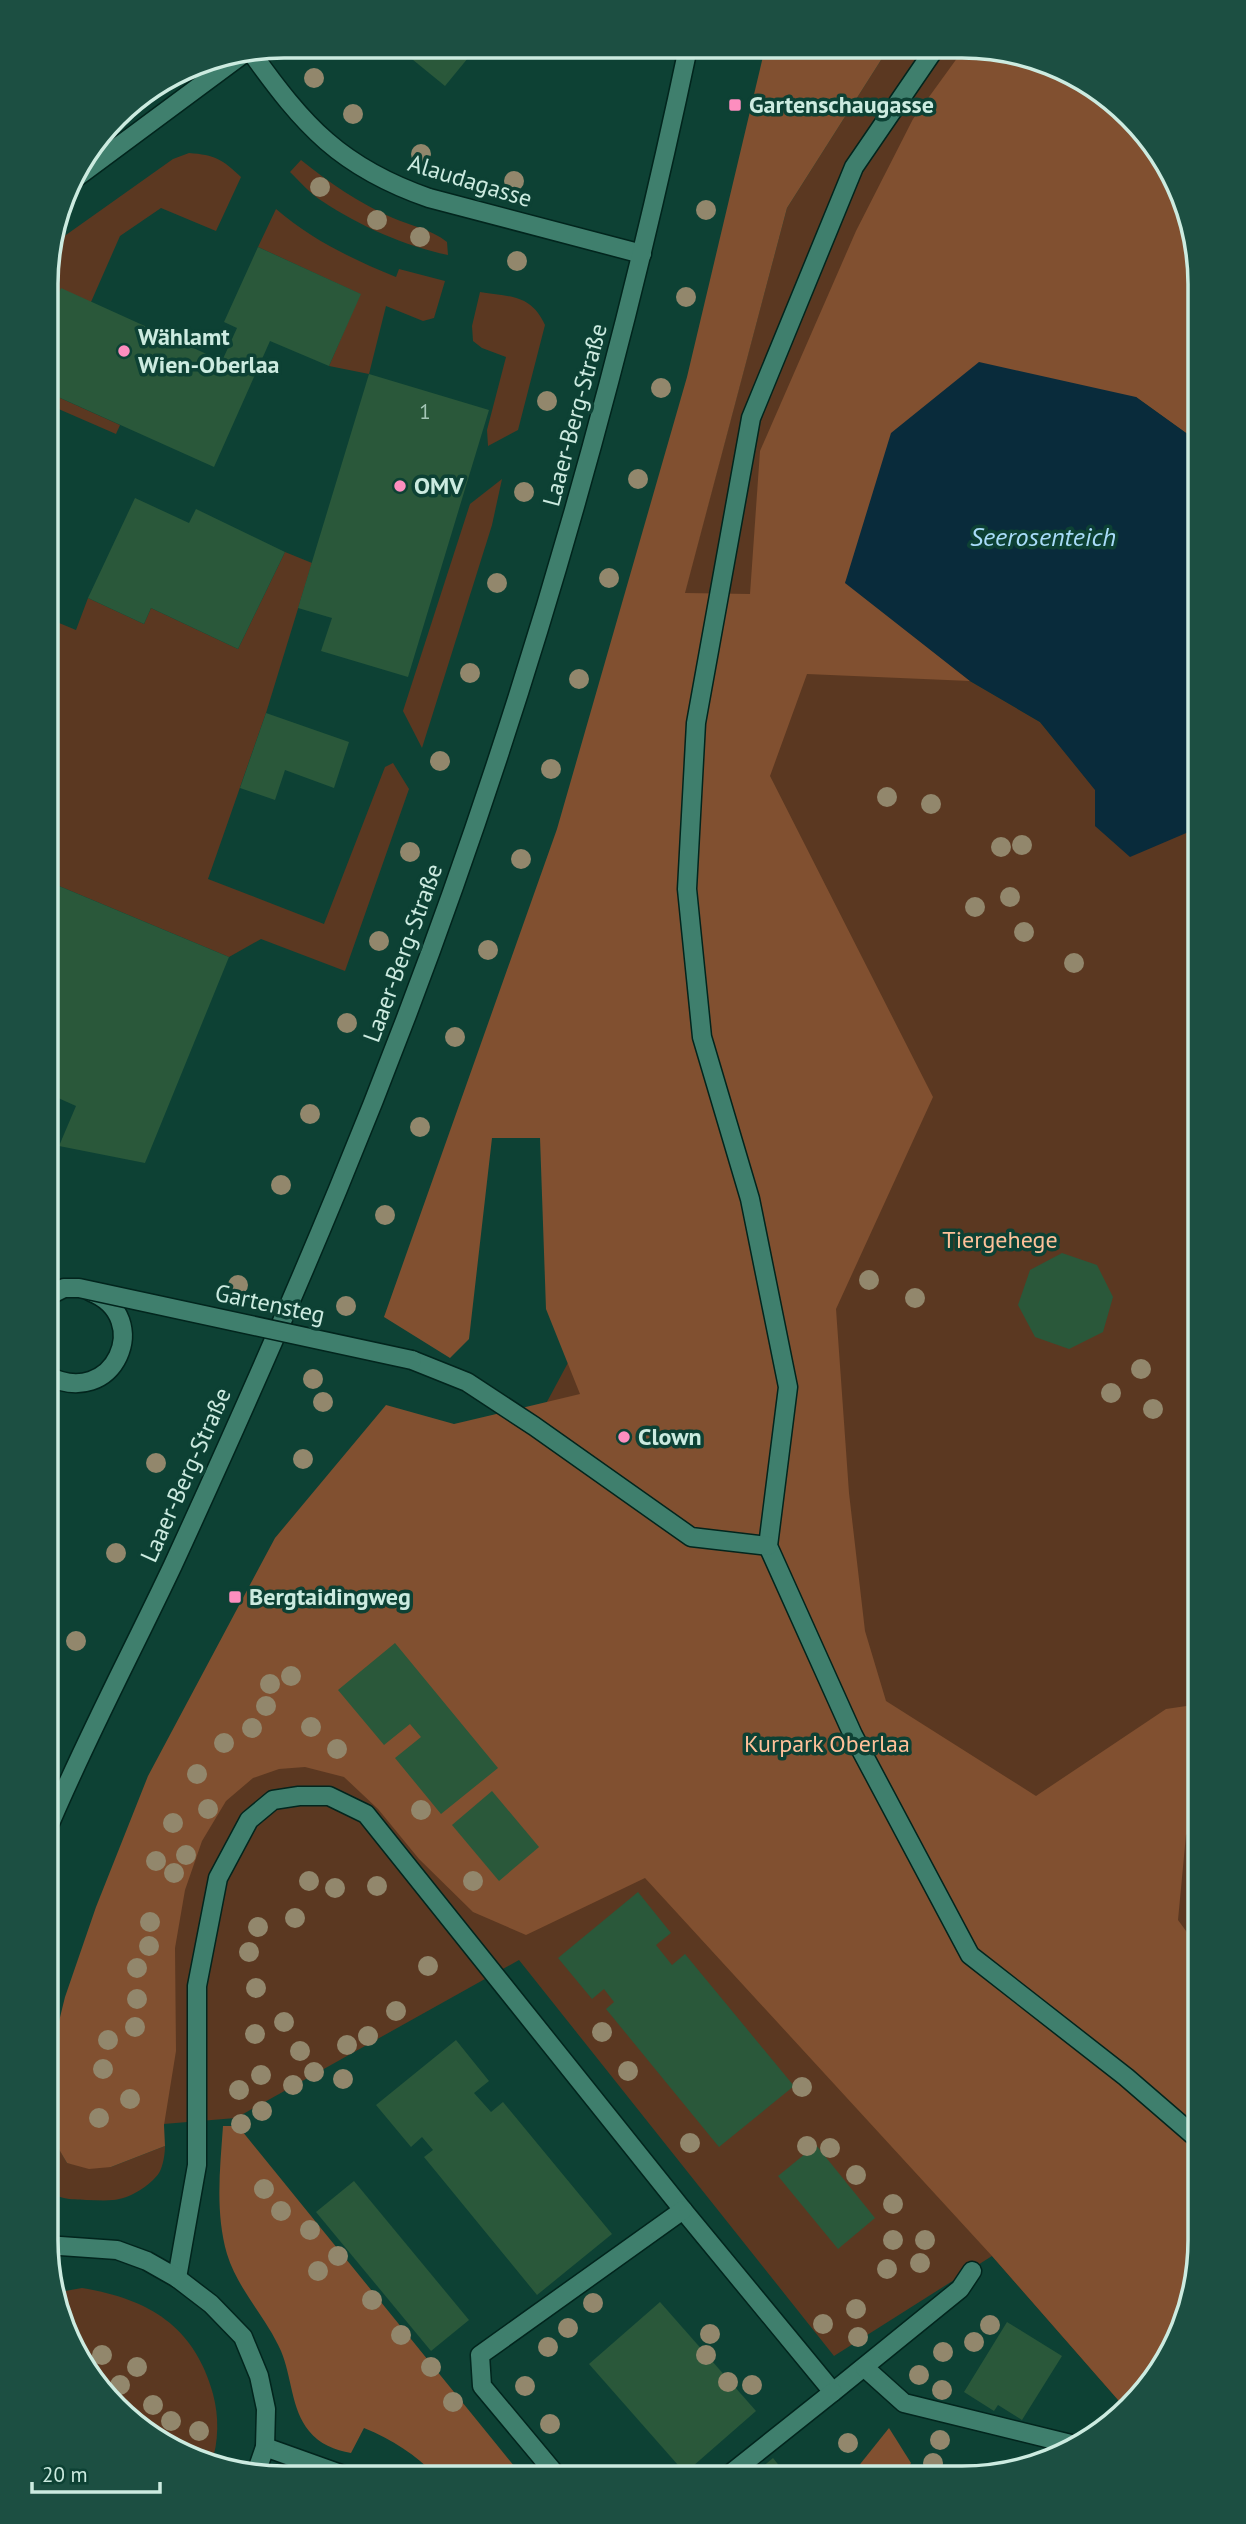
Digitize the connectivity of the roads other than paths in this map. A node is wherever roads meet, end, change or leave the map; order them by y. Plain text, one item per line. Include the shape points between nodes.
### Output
1 (686, 58) edge
2 (929, 58) edge
3 (257, 60) edge
4 (229, 64) edge
5 (91, 167) edge
6 (642, 254) junction
7 (58, 1291) edge
8 (58, 1291) edge
9 (58, 1380) edge
10 (768, 1546) junction
11 (58, 1807) edge
12 (1188, 2131) edge
13 (683, 2210) junction
14 (58, 2246) edge
15 (972, 2271) dead end
16 (177, 2278) junction
17 (866, 2368) junction
18 (833, 2392) junction
19 (1063, 2442) edge
20 (265, 2447) junction
21 (259, 2464) edge
22 (318, 2466) edge
23 (549, 2466) edge
24 (740, 2466) edge

1 - 6 street, Laaer-Berg-Straße
2 - 10 street via 854,167 751,418 696,723 687,890 702,1037 750,1199 788,1387
3 - 6 street, Alaudagasse via 285,100 330,146 401,188
4 - 5 street
6 - 11 street, Laaer-Berg-Straße via 565,546 429,961 242,1411
7 - 10 street, Gartensteg, bridge via 79,1288 412,1360 467,1382 691,1537
8 - 9 street, Gartensteg via 74,1286 95,1293 113,1307 123,1325 115,1361 100,1377 80,1384
10 - 12 street via 853,1735 970,1955
13 - 16 street via 366,1814 329,1796 299,1796 273,1800 249,1820 218,1878 197,1986 197,2165
13 - 18 street
13 - 23 street via 480,2355 482,2386
14 - 16 street via 117,2250
15 - 17 street via 960,2289
16 - 20 street via 243,2337 266,2409
17 - 18 street
17 - 19 street via 904,2403
18 - 24 street
20 - 21 street
20 - 22 street

